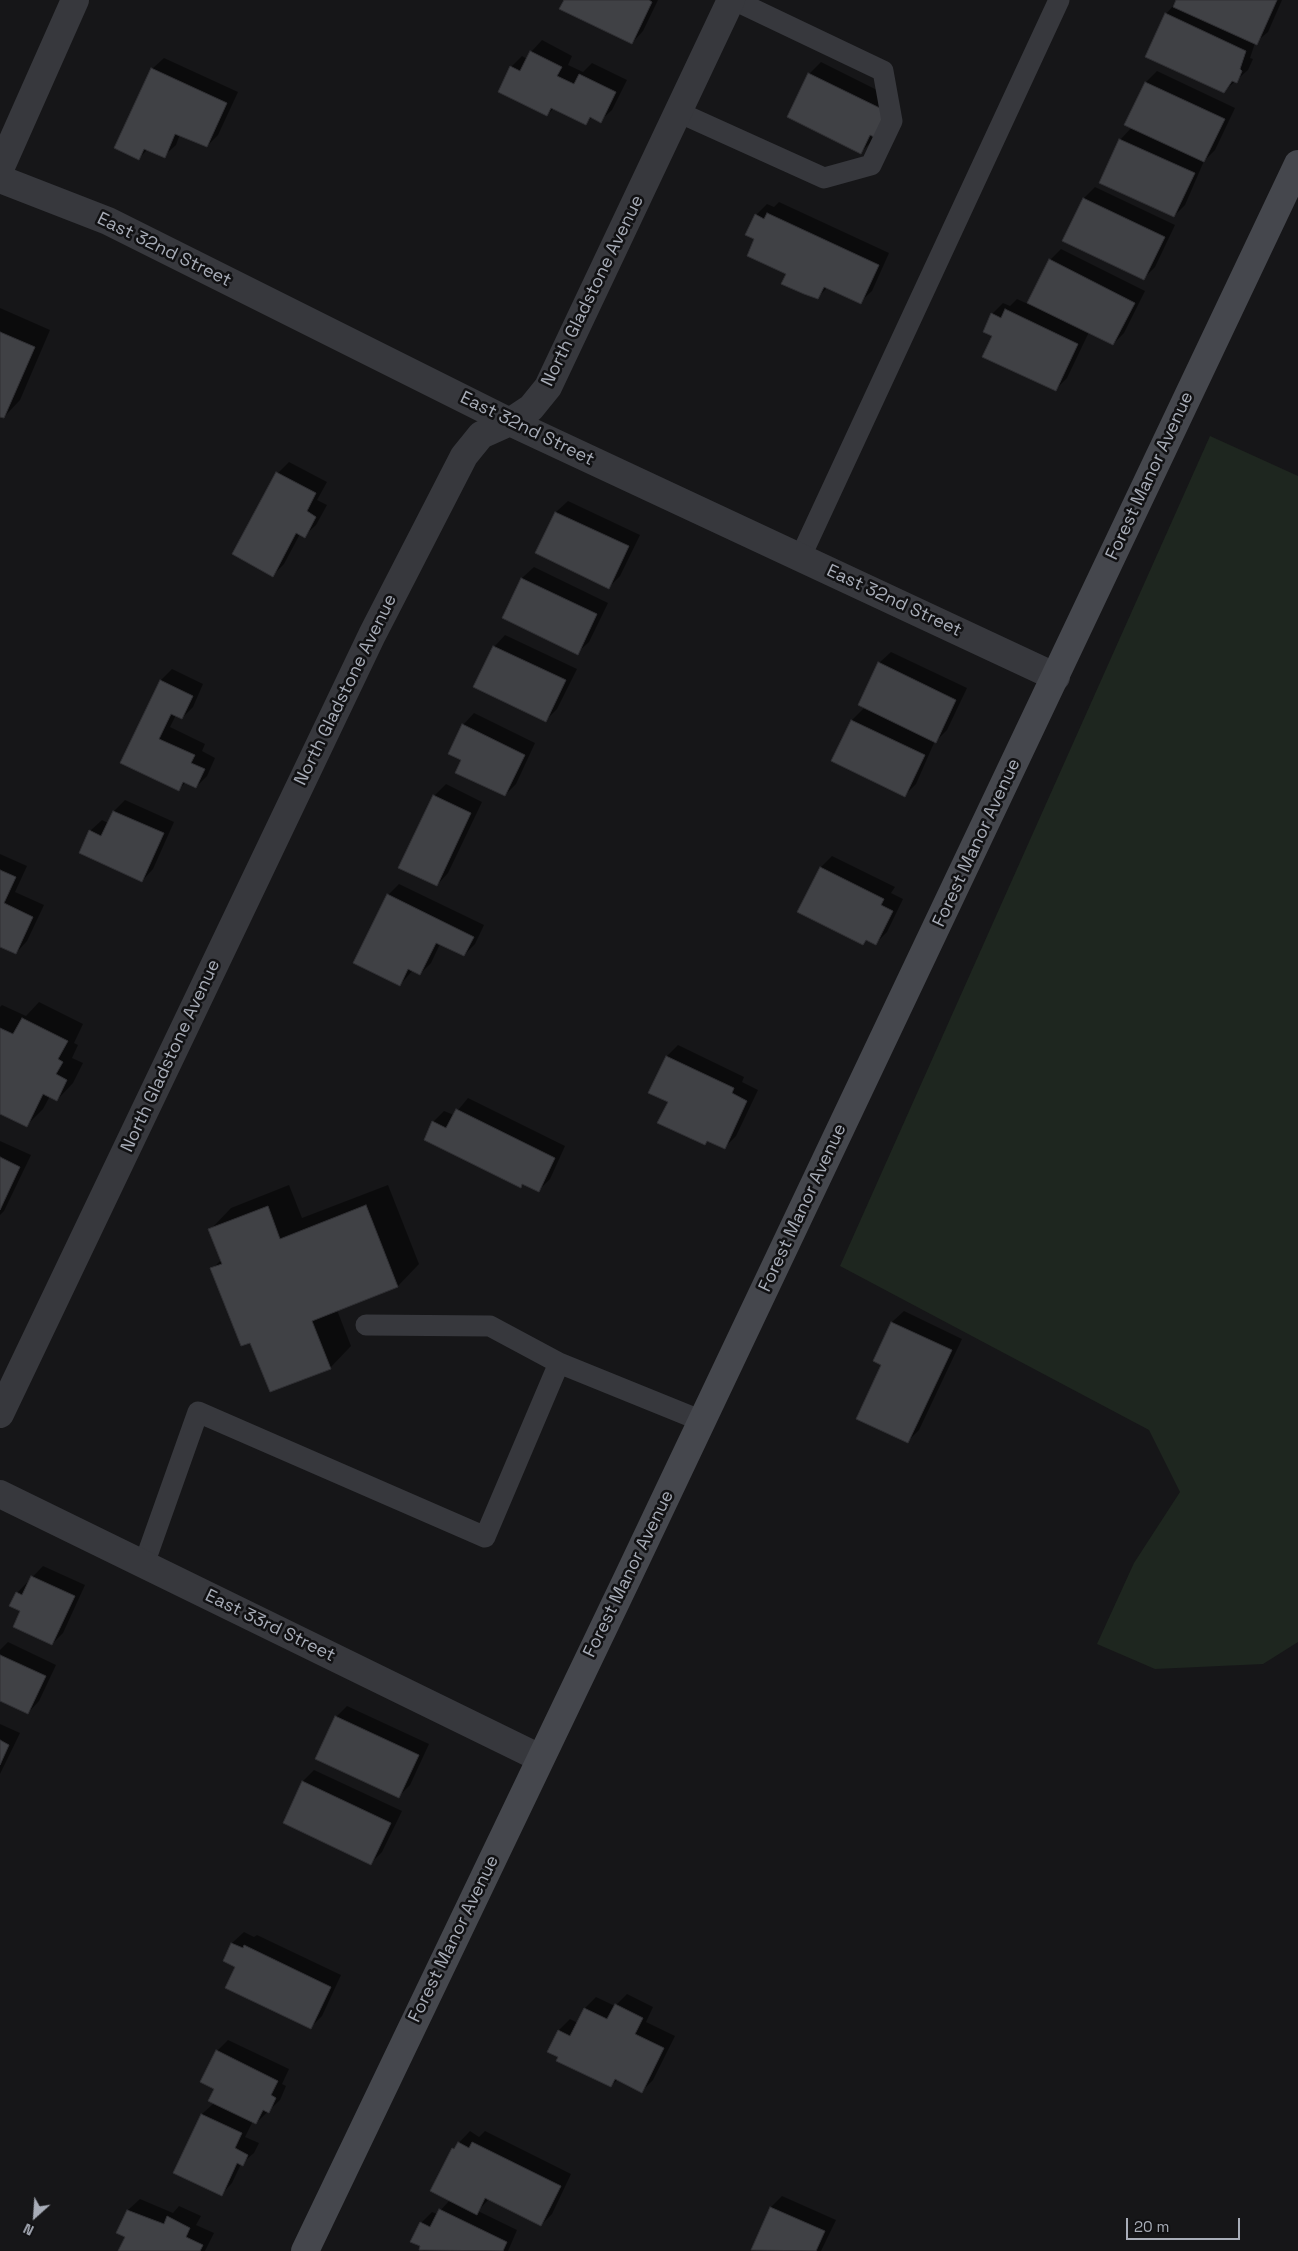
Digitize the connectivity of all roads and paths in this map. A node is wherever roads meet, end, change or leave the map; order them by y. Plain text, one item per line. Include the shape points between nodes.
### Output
1 (75, 0) edge
2 (733, 0) edge
3 (1059, 0) edge
4 (678, 112) junction
5 (1298, 164) edge
6 (0, 169) edge
7 (0, 179) edge
8 (510, 422) junction
9 (800, 558) junction
10 (1056, 677) junction
11 (366, 1326) dead end
12 (559, 1363) junction
13 (0, 1414) edge
14 (702, 1421) junction
15 (0, 1494) edge
16 (144, 1564) junction
17 (540, 1758) junction
18 (305, 2251) edge

1 - 6 street
2 - 4 street, North Gladstone Avenue
2 - 4 lane via 883,71 892,121 871,165 824,178
3 - 9 lane
4 - 8 street, North Gladstone Avenue via 548,387 531,408
5 - 10 street, Forest Manor Avenue
7 - 8 street, East 32nd Street via 108,221
8 - 9 street, East 32nd Street
8 - 13 street, North Gladstone Avenue via 481,434 464,456 372,635
9 - 10 street, East 32nd Street
10 - 14 street, Forest Manor Avenue
11 - 12 lane via 490,1326
12 - 14 lane
12 - 16 lane via 485,1537 198,1412
14 - 17 street, Forest Manor Avenue
15 - 16 street, East 33rd Street
16 - 17 street, East 33rd Street
17 - 18 street, Forest Manor Avenue

